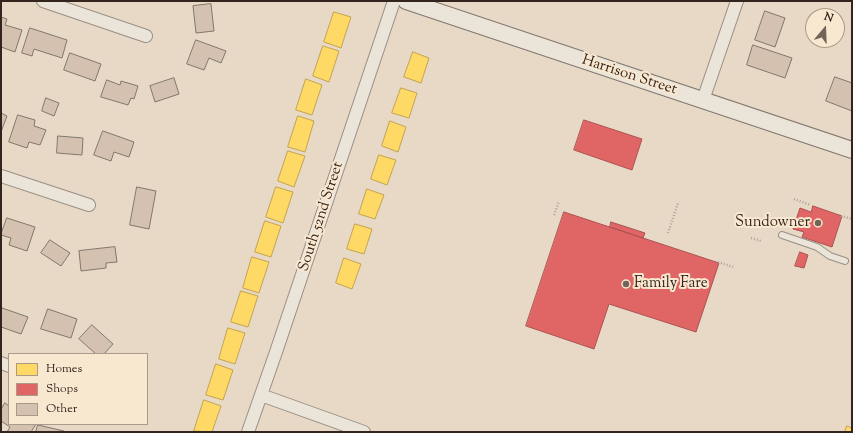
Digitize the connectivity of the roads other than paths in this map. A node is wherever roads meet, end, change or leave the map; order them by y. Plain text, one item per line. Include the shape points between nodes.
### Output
1 (43, 1) edge
2 (394, 1) edge
3 (406, 1) edge
4 (737, 1) edge
5 (146, 36) dead end
6 (703, 100) junction
7 (852, 150) edge
8 (1, 176) edge
9 (89, 205) dead end
10 (782, 235) dead end
11 (845, 261) dead end
12 (261, 395) junction
13 (248, 432) edge
14 (364, 432) edge

1 - 5 street
2 - 12 street, South 52nd Street
3 - 6 main road, Harrison Street
4 - 6 street
6 - 7 main road, Harrison Street
8 - 9 street
10 - 11 lane via 817,247 830,256
12 - 13 street, South 52nd Street
12 - 14 street

